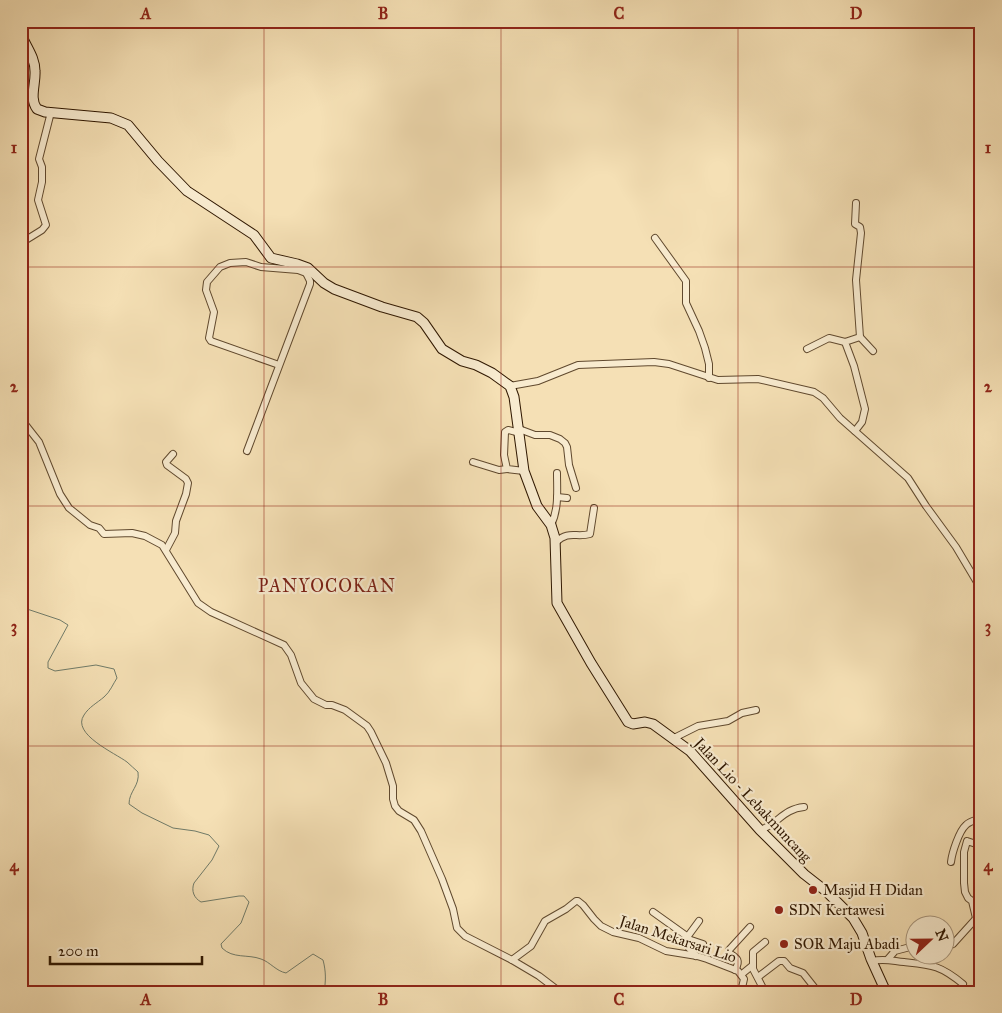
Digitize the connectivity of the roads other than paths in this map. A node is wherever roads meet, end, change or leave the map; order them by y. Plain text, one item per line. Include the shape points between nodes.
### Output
1 (24, 21) edge
2 (21, 24) edge
3 (21, 34) edge
4 (51, 112) junction
5 (856, 203) dead end
6 (655, 238) dead end
7 (21, 244) edge
8 (307, 271) junction
9 (860, 337) junction
10 (845, 342) junction
11 (806, 348) dead end
12 (873, 351) dead end
13 (279, 365) junction
14 (708, 378) junction
15 (510, 386) junction
16 (21, 419) edge
17 (520, 431) junction
18 (855, 431) junction
19 (248, 451) dead end
20 (173, 454) dead end
21 (473, 462) dead end
22 (507, 469) junction
23 (524, 471) junction
24 (557, 473) dead end
25 (576, 488) dead end
26 (557, 497) junction
27 (567, 498) dead end
28 (594, 508) dead end
29 (551, 525) junction
30 (556, 542) junction
31 (166, 550) junction
32 (981, 589) edge
33 (756, 710) dead end
34 (674, 738) junction
35 (804, 807) dead end
36 (981, 818) edge
37 (760, 830) junction
38 (959, 837) junction
39 (968, 841) junction
40 (976, 844) dead end
41 (950, 862) dead end
42 (653, 912) dead end
43 (978, 915) edge
44 (699, 922) dead end
45 (750, 927) dead end
46 (688, 938) junction
47 (765, 942) dead end
48 (954, 943) edge
49 (703, 944) dead end
50 (904, 949) edge
51 (697, 956) junction
52 (888, 959) junction
53 (512, 960) junction
54 (872, 961) junction
55 (753, 965) junction
56 (735, 970) junction
57 (742, 974) junction
58 (758, 977) junction
59 (963, 984) dead end
60 (560, 992) edge
61 (741, 992) edge
62 (765, 992) edge
63 (818, 992) edge
64 (886, 992) edge

1 - 2 street
3 - 4 street via 36,72 34,106 40,111
4 - 7 street via 39,159 42,182 38,196 46,225
4 - 8 street via 122,121 135,131 187,191 254,235 271,258 297,264
5 - 9 street via 855,224 861,233 856,280
6 - 14 street via 686,281 686,303 705,348
8 - 13 street via 310,284
8 - 13 street via 239,262 220,267 206,282 214,312 211,341
8 - 15 street via 334,289 417,317 447,353 492,372
9 - 10 street
9 - 12 street
10 - 11 street via 829,338
10 - 18 street via 865,409 862,422
13 - 19 street
14 - 15 street via 654,362 578,365 538,381
14 - 18 street via 758,378 814,392
15 - 17 street, Jalan Lio - Lebakmuncang
16 - 31 street via 39,442 69,508 104,534 146,536
17 - 22 street via 504,432
17 - 23 street, Jalan Lio - Lebakmuncang
17 - 25 street via 550,435 565,443
18 - 32 street via 908,478
20 - 31 street via 167,465 186,479 188,487 175,533
21 - 22 street via 499,470
22 - 23 street
23 - 29 street, Jalan Lio - Lebakmuncang via 537,506
24 - 26 street
26 - 27 street
26 - 29 street
28 - 30 street via 590,534 568,534
29 - 30 street, Jalan Lio - Lebakmuncang
30 - 34 street, Jalan Lio - Lebakmuncang via 557,603 591,663 628,722 649,723
31 - 53 street via 198,603 241,627 284,645 302,683 314,698 345,710 367,726 386,763 396,806 414,820 421,831 442,879 457,928 464,936
33 - 34 street via 728,721 698,726
34 - 37 street, Jalan Lio - Lebakmuncang via 690,751
35 - 37 street via 787,811 773,824
36 - 38 street via 966,824
37 - 54 street, Jalan Lio - Lebakmuncang via 853,918
38 - 39 street
38 - 41 street
39 - 40 street
39 - 43 street via 964,852 965,892
42 - 46 street
43 - 48 street
44 - 46 street
45 - 56 street via 729,950 738,960
46 - 49 street
46 - 51 street via 689,948
47 - 55 street via 752,952
50 - 52 street via 895,951
51 - 53 street, Jalan Mekarsari Lio via 676,954 639,938 613,932 594,919 578,901 545,922 531,946
51 - 56 street, Jalan Mekarsari Lio
52 - 54 street
52 - 59 street via 932,965
53 - 60 street
54 - 64 street, Jalan Lio - Lebakmuncang
55 - 57 street
55 - 58 street
56 - 57 street, Jalan Mekarsari Lio
57 - 61 street, Jalan Mekarsari Lio
58 - 62 street
58 - 63 street via 779,961 784,961 790,968 803,972

